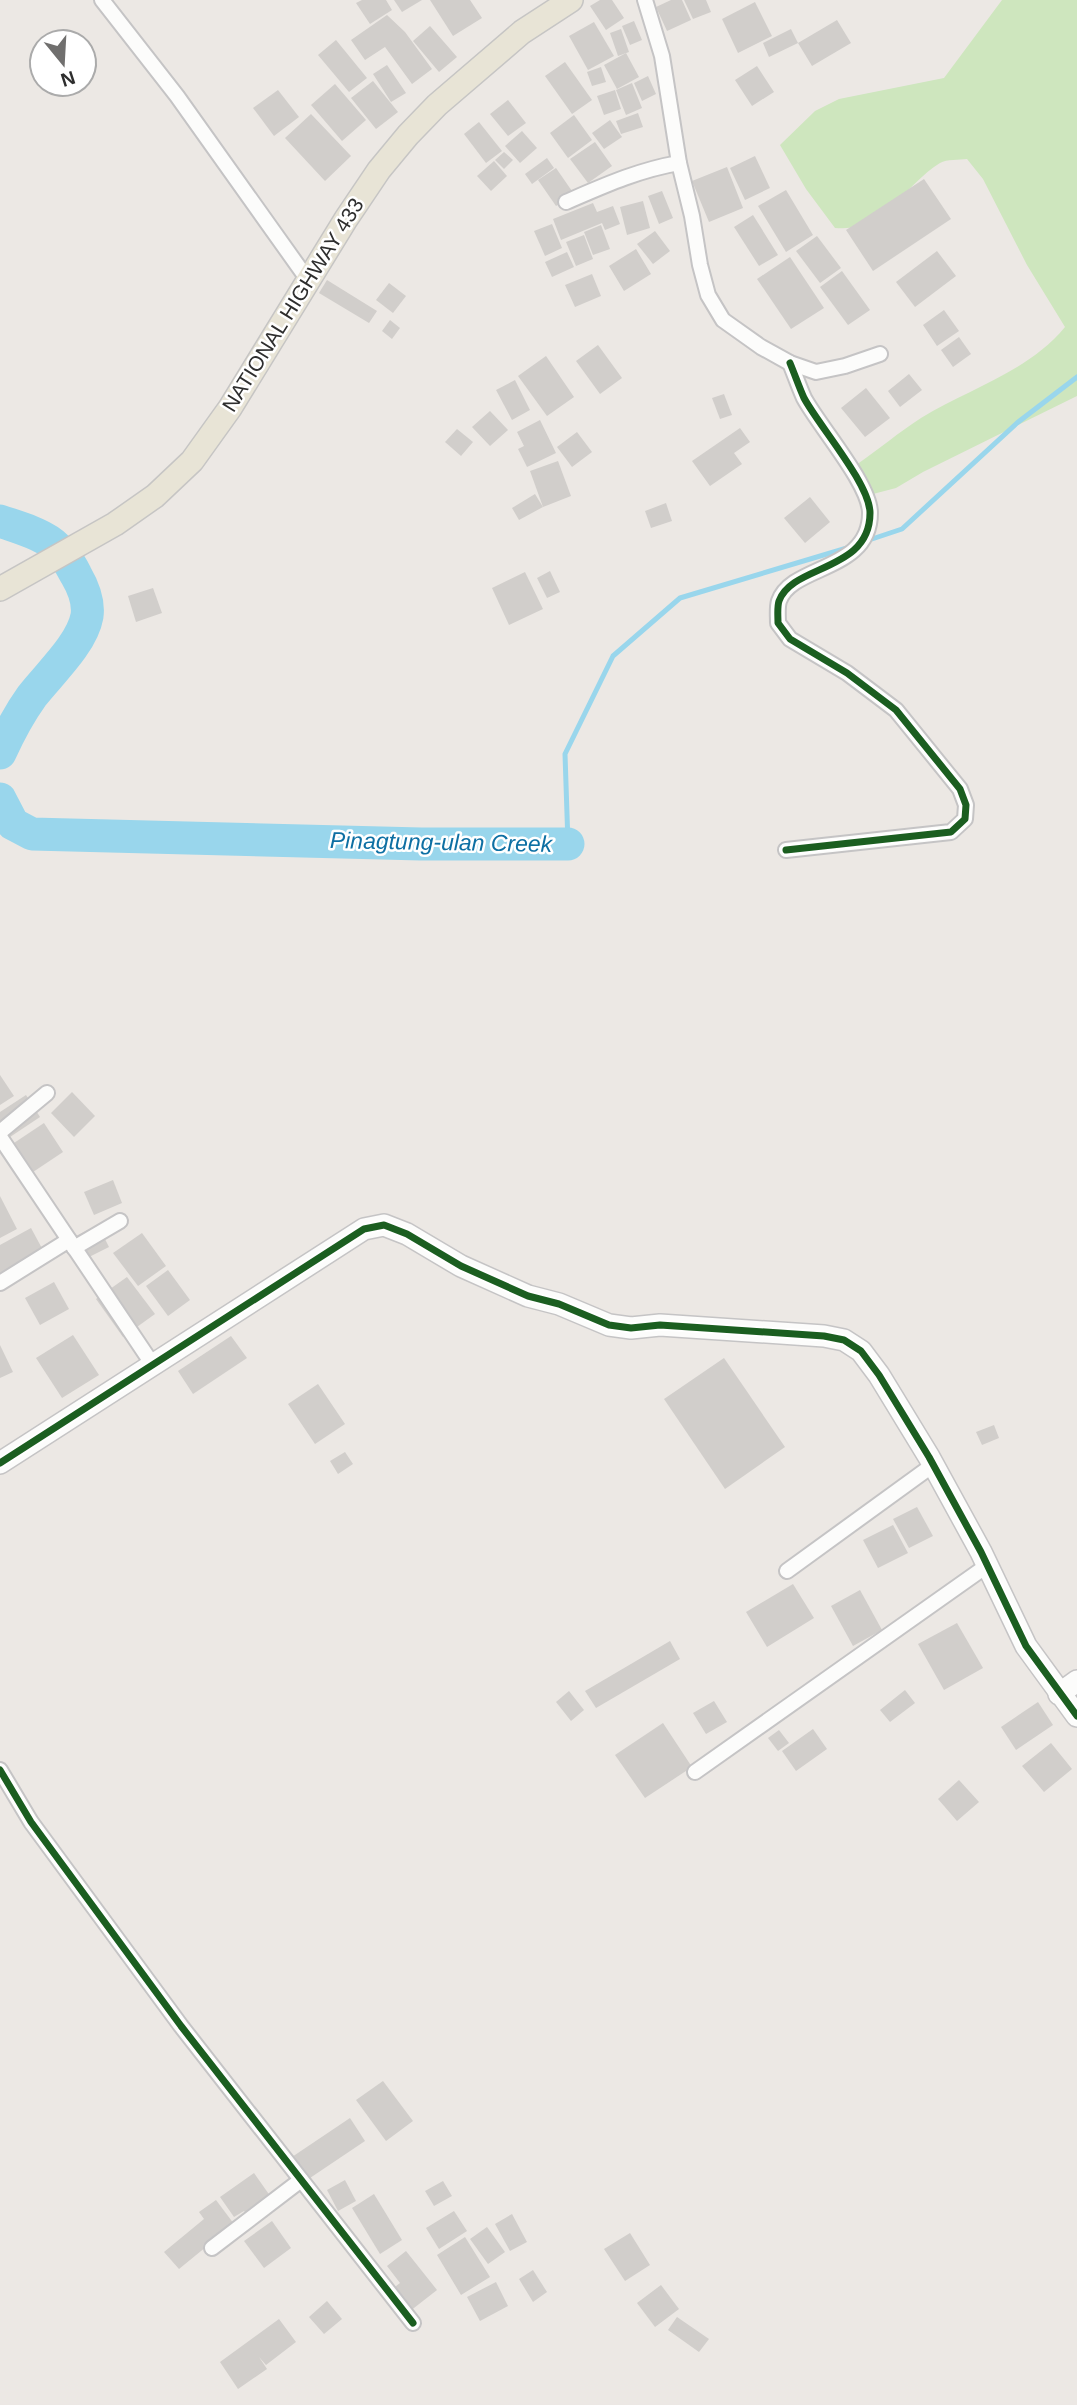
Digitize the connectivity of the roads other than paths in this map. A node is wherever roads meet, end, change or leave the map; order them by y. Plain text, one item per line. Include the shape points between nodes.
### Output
1 (102, 0) edge
2 (571, 0) edge
3 (645, 0) edge
4 (679, 163) junction
5 (566, 202) dead end
6 (308, 279) junction
7 (880, 354) dead end
8 (790, 363) junction
9 (6, 586) edge
10 (786, 850) dead end
11 (47, 1093) dead end
12 (0, 1134) edge
13 (120, 1221) dead end
14 (71, 1244) junction
15 (0, 1283) edge
16 (153, 1365) junction
17 (0, 1463) edge
18 (933, 1465) junction
19 (988, 1565) junction
20 (787, 1572) dead end
21 (1077, 1681) edge
22 (1059, 1694) junction
23 (1077, 1716) edge
24 (0, 1770) edge
25 (695, 1772) dead end
26 (301, 2180) junction
27 (212, 2248) dead end
28 (413, 2323) dead end

1 - 6 street
2 - 6 main road, NATIONAL HIGHWAY 433 via 522,32 408,135 379,170
3 - 4 street via 662,56
4 - 5 street via 631,174
4 - 8 street via 708,295 723,320
6 - 9 main road, NATIONAL HIGHWAY 433 via 230,408 192,461 155,496 115,524
7 - 8 street via 816,372
8 - 10 street via 805,399 854,474 870,509 869,528 853,552 789,587 779,601 778,622 790,639 896,710 960,789 966,805 965,819 951,832
11 - 12 street
12 - 14 street
13 - 14 street
14 - 15 street
14 - 16 street
16 - 17 street
16 - 18 street via 364,1229 384,1225 528,1296 609,1325 824,1335 844,1340 861,1351 879,1375
18 - 19 street
18 - 20 street
19 - 22 street via 1026,1646
19 - 25 street
21 - 22 street
22 - 23 street
24 - 26 street via 39,1833
26 - 27 street
26 - 28 street

